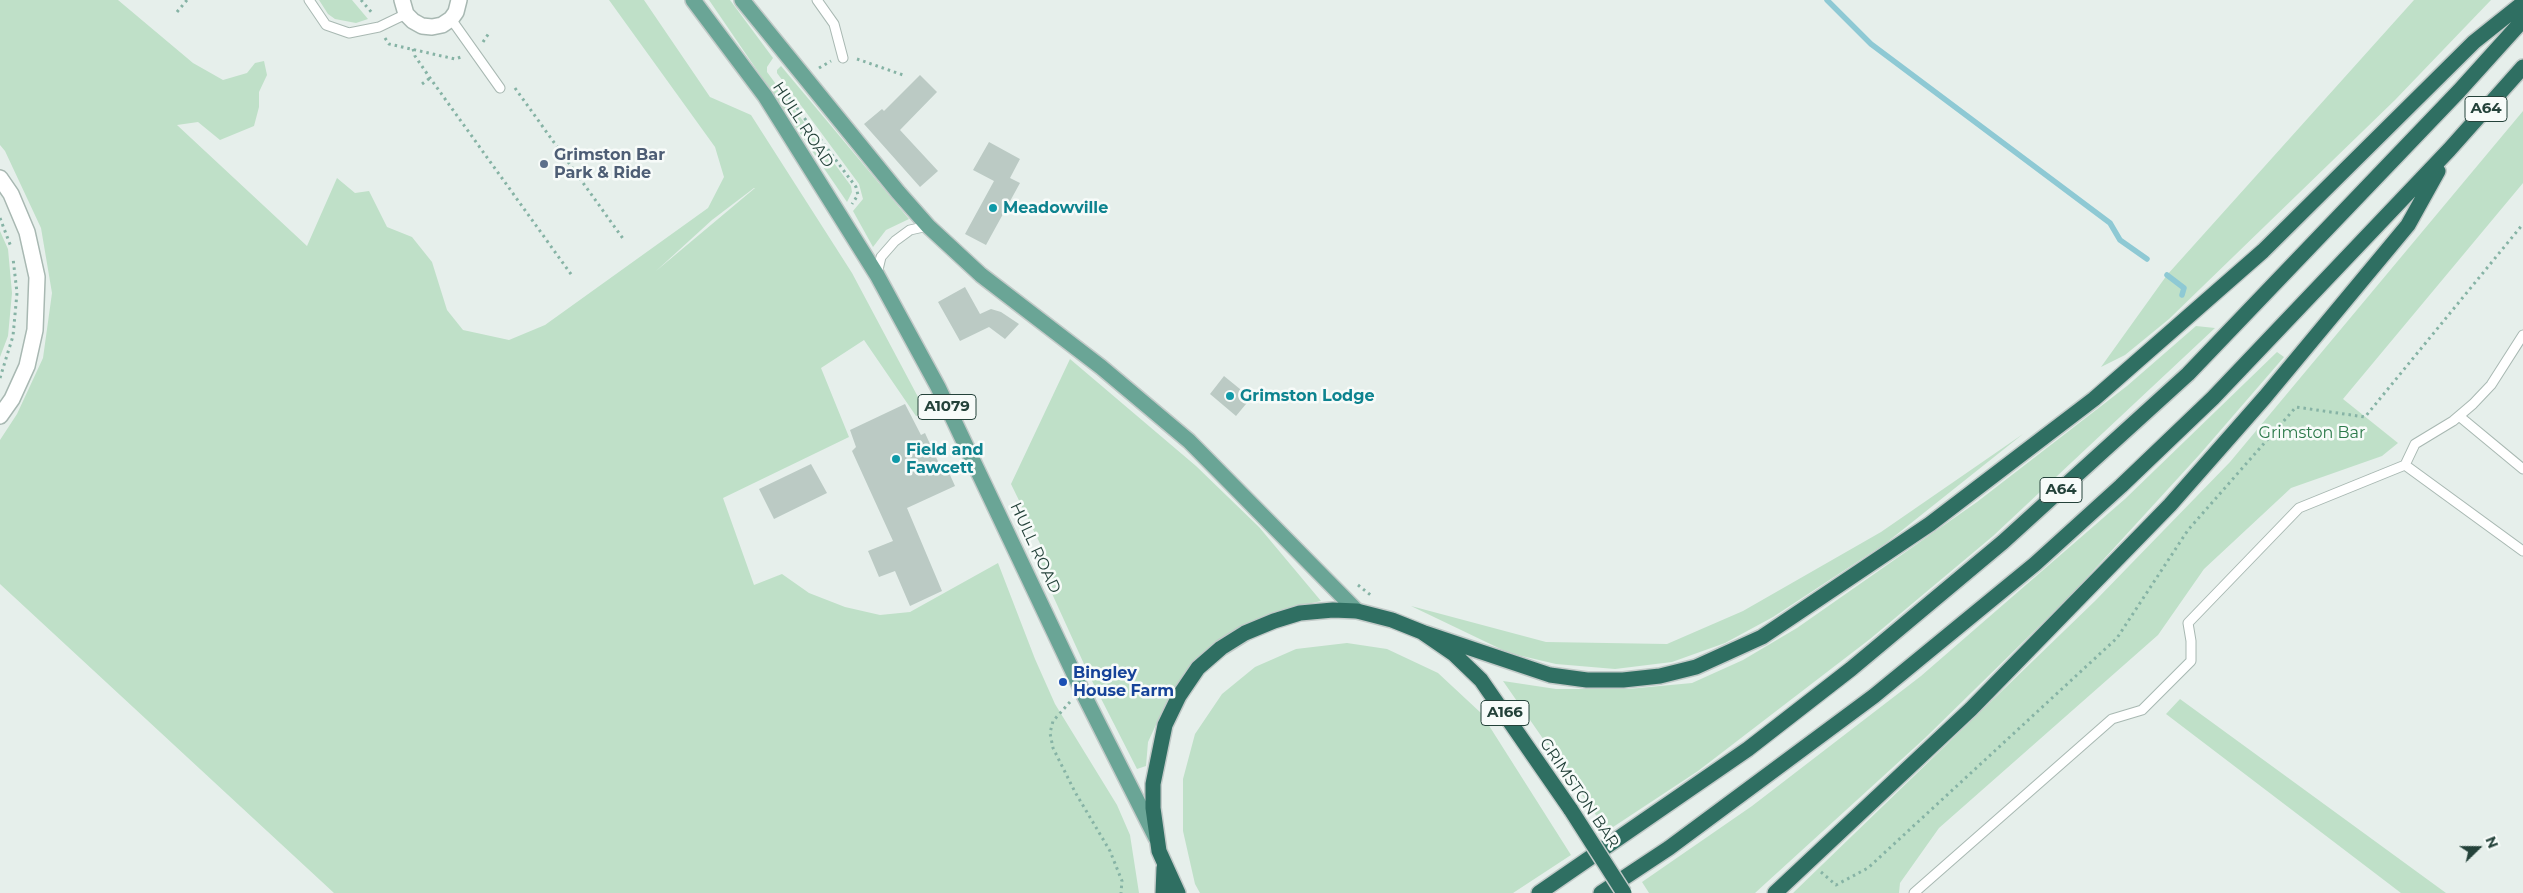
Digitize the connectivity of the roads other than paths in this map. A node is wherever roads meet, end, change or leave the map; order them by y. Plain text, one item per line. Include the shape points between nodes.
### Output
1 (309, 0) edge
2 (459, 0) edge
3 (693, 0) edge
4 (742, 0) edge
5 (818, 0) edge
6 (2523, 3) edge
7 (404, 7) edge
8 (451, 19) junction
9 (2523, 20) edge
10 (843, 58) dead end
11 (2523, 67) edge
12 (500, 88) dead end
13 (2450, 150) junction
14 (0, 178) edge
15 (928, 226) junction
16 (877, 275) junction
17 (2523, 335) edge
18 (0, 416) edge
19 (2459, 416) junction
20 (2405, 465) junction
21 (2523, 469) edge
22 (2523, 551) edge
23 (1357, 611) junction
24 (1422, 632) junction
25 (1156, 839) junction
26 (1164, 864) junction
27 (1163, 893) edge
28 (1178, 893) edge
29 (1539, 893) edge
30 (1601, 893) edge
31 (1624, 893) edge
32 (1775, 893) edge
33 (1914, 893) edge

1 - 7 lane via 326,25 349,33 379,28
2 - 8 street
3 - 16 main road, HULL ROAD / A1079 via 765,96
4 - 15 main road, HULL ROAD
5 - 10 lane via 834,24
6 - 24 highway via 2474,42 2264,251 2094,399 1930,524 1762,637 1696,667 1660,676 1587,680 1550,675
7 - 8 street via 413,21 427,26 442,25
8 - 12 lane
9 - 29 highway, A64 via 2460,91 2188,374 2003,542 1851,669 1748,749
11 - 13 highway, A64
13 - 30 highway, A64 via 2213,398 2035,564 1859,707 1670,848
13 - 32 highway via 2408,225 2170,505 1971,709
14 - 18 street via 11,194 27,232 37,277 35,330 27,366
15 - 16 lane via 910,230 895,241 881,257
15 - 23 main road, HULL ROAD via 981,275 1101,367 1189,441
16 - 25 main road, HULL ROAD / A1079 via 942,396
17 - 19 lane via 2491,385
19 - 20 lane via 2415,444
19 - 21 lane
20 - 22 lane
20 - 33 lane via 2300,508 2188,623 2191,661 2142,710 2112,718
23 - 24 highway, GRIMSTON BAR / A166
23 - 25 highway, GRIMSTON BAR / A166 via 1312,611 1274,621 1245,633 1198,668 1178,696 1165,724 1153,784
24 - 31 highway, GRIMSTON BAR / A166, bridge via 1454,654 1481,680
25 - 26 highway, GRIMSTON BAR / A166
26 - 27 highway
26 - 28 highway, GRIMSTON BAR / A166

